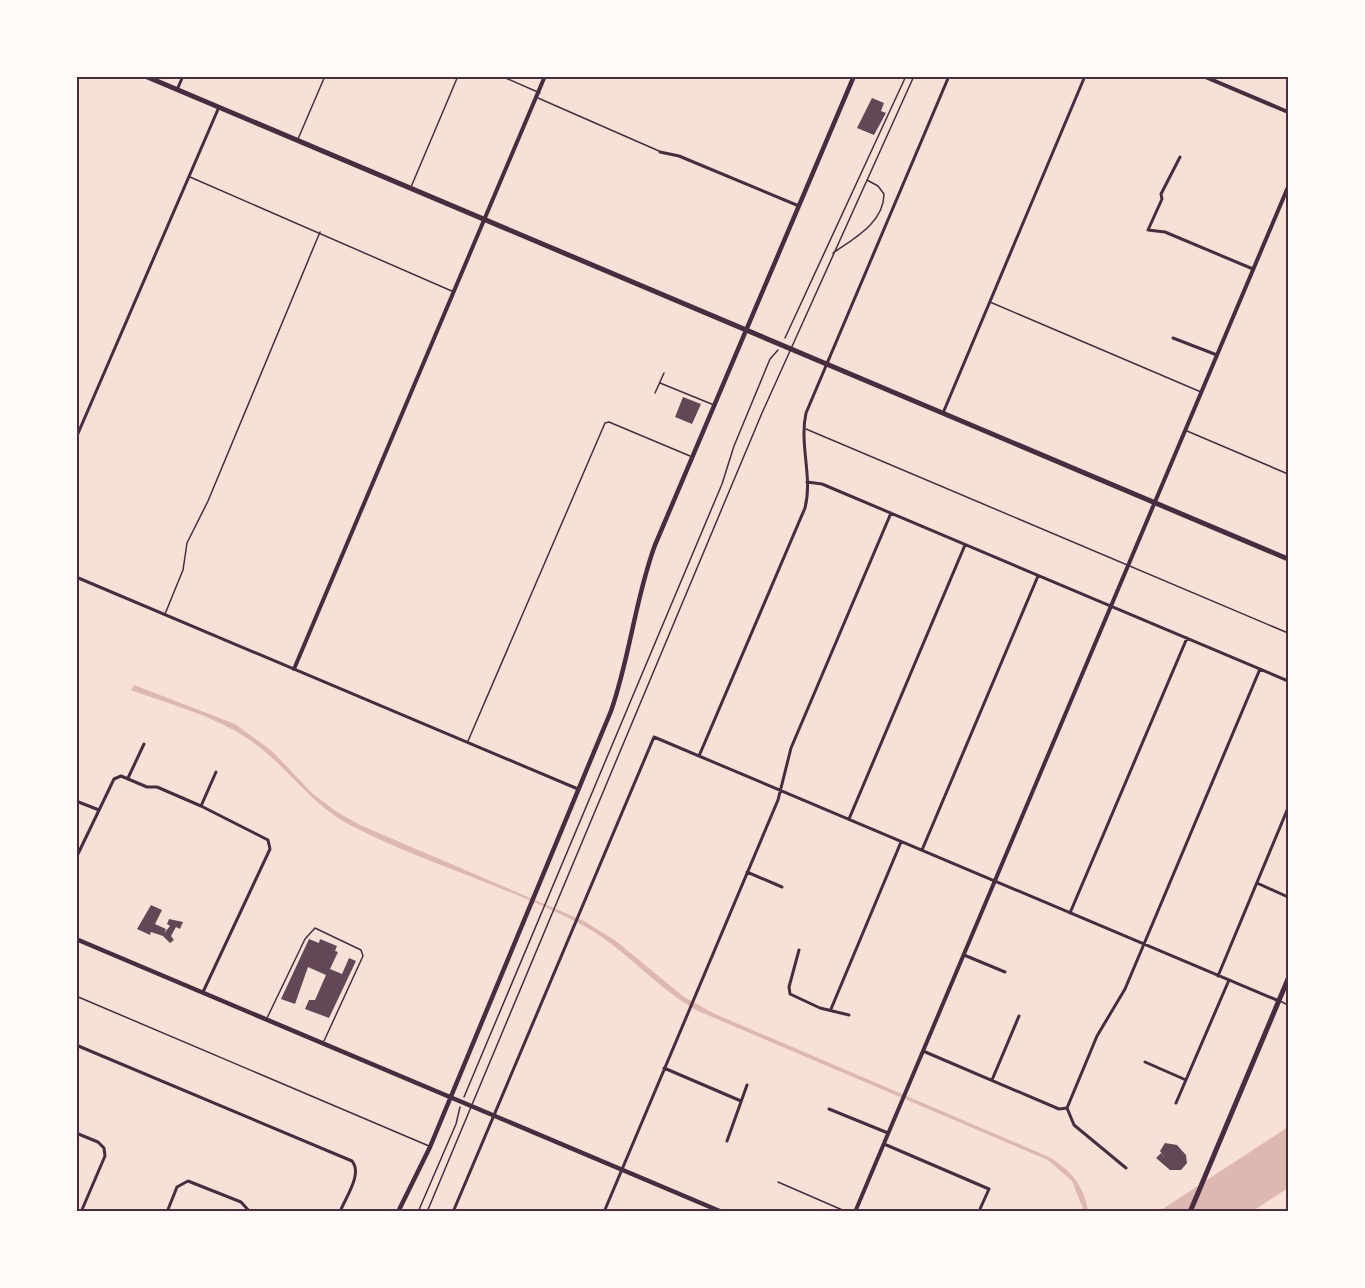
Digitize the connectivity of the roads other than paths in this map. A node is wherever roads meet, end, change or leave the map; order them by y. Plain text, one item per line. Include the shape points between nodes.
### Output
1 (145, 76) edge
2 (183, 76) edge
3 (325, 76) edge
4 (458, 76) edge
5 (501, 76) edge
6 (545, 76) edge
7 (854, 76) edge
8 (914, 76) edge
9 (949, 76) edge
10 (1085, 76) edge
11 (1203, 76) edge
12 (177, 90) junction
13 (540, 93) junction
14 (538, 98) junction
15 (219, 107) junction
16 (1288, 112) edge
17 (297, 140) junction
18 (660, 152) joint
19 (1180, 158) dead end
20 (190, 177) junction
21 (867, 180) junction
22 (1288, 187) edge
23 (410, 188) junction
24 (799, 206) junction
25 (486, 220) junction
26 (320, 232) junction
27 (832, 253) junction
28 (1253, 269) junction
29 (454, 293) junction
30 (990, 302) junction
31 (747, 331) junction
32 (1173, 338) dead end
33 (790, 349) junction
34 (1217, 355) junction
35 (826, 364) junction
36 (664, 373) dead end
37 (660, 383) junction
38 (1202, 392) junction
39 (655, 393) dead end
40 (715, 406) junction
41 (943, 413) junction
42 (803, 429) junction
43 (1186, 431) junction
44 (76, 438) edge
45 (692, 457) junction
46 (1288, 474) edge
47 (807, 482) junction
48 (1155, 503) junction
49 (891, 513) junction
50 (965, 544) junction
51 (1288, 559) edge
52 (1129, 565) junction
53 (1038, 576) junction
54 (76, 577) edge
55 (1111, 606) junction
56 (164, 614) junction
57 (1288, 633) edge
58 (1186, 638) junction
59 (294, 669) junction
60 (1260, 669) junction
61 (1288, 681) edge
62 (467, 742) junction
63 (144, 744) dead end
64 (699, 756) junction
65 (216, 772) dead end
66 (128, 778) junction
67 (579, 789) junction
68 (781, 791) junction
69 (76, 801) edge
70 (201, 806) junction
71 (1288, 808) edge
72 (99, 810) junction
73 (849, 819) junction
74 (901, 842) junction
75 (921, 850) junction
76 (76, 858) edge
77 (747, 872) junction
78 (995, 881) junction
79 (1257, 883) junction
80 (782, 887) dead end
81 (1288, 897) edge
82 (1070, 913) junction
83 (76, 939) edge
84 (1144, 944) junction
85 (799, 950) dead end
86 (964, 955) junction
87 (1005, 972) dead end
88 (1218, 976) junction
89 (1288, 979) edge
90 (1229, 980) junction
91 (203, 992) junction
92 (76, 996) edge
93 (1279, 1001) junction
94 (1288, 1005) edge
95 (831, 1009) junction
96 (849, 1015) dead end
97 (1019, 1016) dead end
98 (267, 1019) junction
99 (323, 1043) junction
100 (76, 1044) edge
101 (923, 1051) junction
102 (1145, 1062) dead end
103 (664, 1068) junction
104 (992, 1080) junction
105 (1186, 1080) junction
106 (747, 1085) dead end
107 (450, 1098) junction
108 (741, 1101) junction
109 (1176, 1103) dead end
110 (471, 1107) junction
111 (1067, 1108) junction
112 (829, 1109) dead end
113 (494, 1115) junction
114 (76, 1133) edge
115 (888, 1133) junction
116 (727, 1141) dead end
117 (884, 1144) junction
118 (430, 1147) junction
119 (1126, 1168) dead end
120 (621, 1170) junction
121 (778, 1182) dead end
122 (980, 1209) dead end
123 (81, 1212) edge
124 (167, 1212) edge
125 (250, 1212) edge
126 (340, 1212) edge
127 (398, 1212) edge
128 (427, 1212) edge
129 (453, 1212) edge
130 (604, 1212) edge
131 (722, 1212) edge
132 (847, 1212) edge
133 (855, 1212) edge
134 (1190, 1212) edge

1 - 12 main road
2 - 12 street
3 - 17 lane
4 - 23 lane
5 - 13 lane
6 - 13 street
7 - 24 main road
8 - 21 lane
9 - 35 street
10 - 30 street
11 - 16 street
12 - 15 main road
13 - 14 street
14 - 18 lane
14 - 25 street
15 - 17 main road
15 - 20 street
17 - 23 main road
18 - 24 street via 671,153
19 - 28 street via 1148,230 1165,232
20 - 26 lane
20 - 44 street
21 - 27 lane
21 - 27 lane via 884,195 880,210 862,233
22 - 28 street
23 - 25 main road
24 - 31 main road
25 - 29 street
25 - 31 main road
26 - 29 lane
26 - 56 lane via 187,543 183,570
27 - 33 lane
28 - 34 street
29 - 59 street
30 - 38 lane
30 - 41 street
31 - 33 main road
31 - 40 main road
32 - 34 street
33 - 35 main road
33 - 110 lane
34 - 38 street
35 - 41 main road
35 - 42 street
36 - 37 lane
37 - 39 lane
37 - 40 lane
38 - 43 street
40 - 45 main road
41 - 48 main road
42 - 47 street
42 - 52 lane
43 - 46 lane
43 - 48 street
45 - 62 lane via 605,423
45 - 67 main road via 648,565 617,695
47 - 49 street via 822,484
47 - 64 street via 805,508
48 - 51 main road
48 - 52 street
49 - 50 street
49 - 68 street via 791,748
50 - 53 street
50 - 73 street
52 - 55 street
52 - 57 lane
53 - 55 street
53 - 75 street
54 - 56 street
55 - 58 street
55 - 78 street
56 - 59 street
58 - 60 street
58 - 82 street
59 - 62 street
60 - 61 street
60 - 84 street
62 - 67 street
63 - 66 street
64 - 68 street
64 - 113 street via 654,737
65 - 70 street
66 - 70 street
66 - 72 street via 116,777
67 - 107 main road
68 - 73 street
68 - 77 street
69 - 72 street
70 - 91 street via 270,843
71 - 79 street
72 - 76 street
73 - 74 street
74 - 75 street
74 - 95 street
75 - 78 street
77 - 80 street
77 - 103 street
78 - 82 street
78 - 86 street
79 - 81 street
79 - 88 street
82 - 84 street
83 - 91 main road
84 - 88 street
84 - 111 street via 1125,989 1097,1036
85 - 95 street via 790,994
86 - 87 street
86 - 101 street
88 - 90 street
89 - 93 main road
90 - 93 street
90 - 105 street
91 - 98 main road
92 - 118 lane
93 - 94 lane
93 - 134 main road
95 - 96 street
97 - 104 street
98 - 99 main road
98 - 99 lane via 305,939 315,928 361,950 363,956
99 - 107 main road
100 - 126 street via 343,1156 356,1166 357,1174
101 - 104 street
101 - 115 street
102 - 105 street
103 - 108 street
103 - 120 street
104 - 111 street via 1059,1109
105 - 109 street
106 - 108 street
107 - 110 main road
107 - 118 main road
108 - 116 street
110 - 113 main road
110 - 128 lane
111 - 119 street via 1074,1125
112 - 115 street
113 - 120 main road
113 - 129 street
114 - 123 street via 98,1142 105,1156
115 - 117 street
117 - 122 street via 989,1189
117 - 133 street
118 - 127 main road
120 - 130 street
120 - 131 main road
121 - 132 lane
124 - 125 street via 183,1181 195,1182 241,1202

